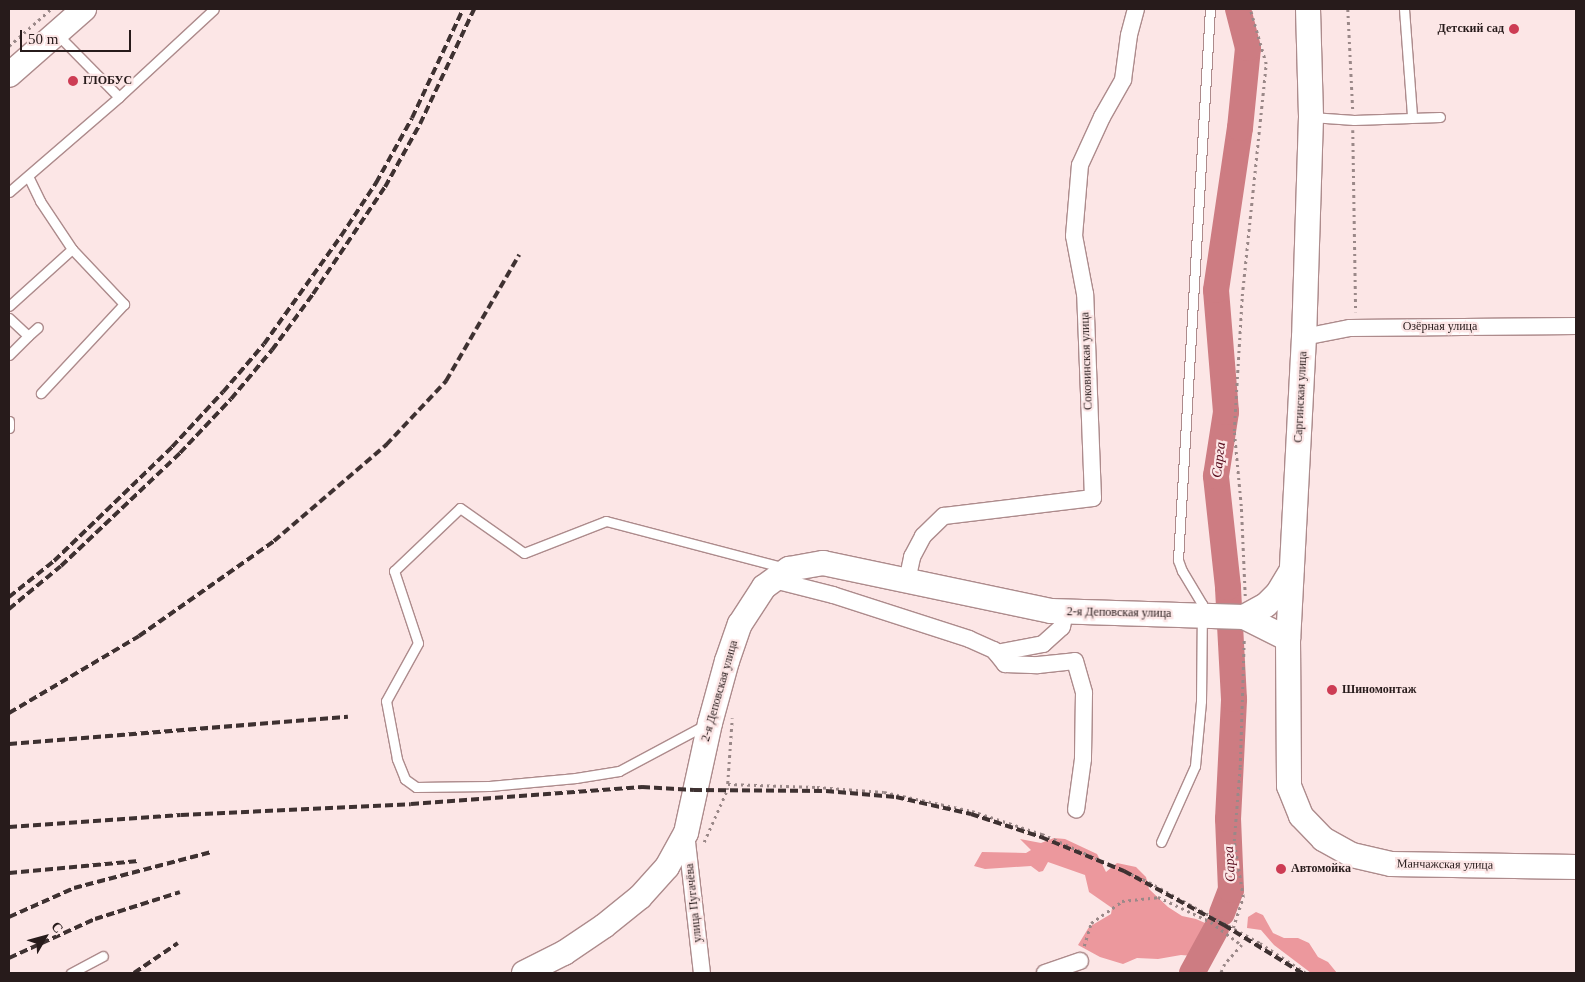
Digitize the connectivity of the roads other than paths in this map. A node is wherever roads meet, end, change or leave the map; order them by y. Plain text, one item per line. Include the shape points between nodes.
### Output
1 (84, 9) edge
2 (214, 9) edge
3 (1136, 9) edge
4 (1210, 9) edge
5 (1308, 9) edge
6 (1404, 9) edge
7 (56, 33) junction
8 (9, 75) edge
9 (119, 96) junction
10 (1412, 116) junction
11 (1311, 117) junction
12 (1440, 117) dead end
13 (28, 176) junction
14 (9, 192) edge
15 (72, 249) junction
16 (9, 306) edge
17 (9, 318) edge
18 (1576, 326) edge
19 (38, 327) dead end
20 (28, 336) junction
21 (1304, 337) junction
22 (9, 355) edge
23 (41, 393) dead end
24 (9, 421) edge
25 (9, 428) edge
26 (1291, 571) junction
27 (782, 574) junction
28 (907, 581) junction
29 (1065, 612) junction
30 (1208, 616) junction
31 (1244, 617) junction
32 (1288, 639) junction
33 (996, 653) junction
34 (710, 723) junction
35 (1289, 786) joint
36 (1076, 810) dead end
37 (686, 833) junction
38 (1162, 842) dead end
39 (1576, 867) edge
40 (103, 956) dead end
41 (1080, 961) road end
42 (71, 973) edge
43 (524, 973) edge
44 (702, 973) edge
45 (1046, 973) edge

1 - 7 street
2 - 9 lane
3 - 28 street, Соковинская улица via 1123,80 1080,165 1074,236 1085,294 1093,498 944,516 923,536 912,557
4 - 30 lane via 1178,560
5 - 11 street, Саргинская улица
6 - 10 lane
7 - 8 street
7 - 9 lane
9 - 13 lane
10 - 11 lane via 1354,120
10 - 12 lane
11 - 21 street, Саргинская улица
13 - 14 lane
13 - 15 lane via 40,202
15 - 16 lane
15 - 23 lane via 124,304
17 - 20 lane
18 - 21 street, Озёрная улица via 1350,328
19 - 20 lane
20 - 22 lane
21 - 26 street, Саргинская улица
24 - 25 lane
26 - 31 street via 1266,605
26 - 32 street, Саргинская улица
27 - 28 street, 2-я Деповская улица via 823,563
27 - 33 street via 969,639
27 - 34 street, 2-я Деповская улица via 764,587 740,624
27 - 34 lane via 606,522 524,552 460,508 394,571 418,643 386,701 397,759 405,779 416,787 488,786 576,778 619,770
28 - 29 street, 2-я Деповская улица via 1051,612
29 - 30 street, 2-я Деповская улица
29 - 33 street via 1062,627 1043,644
30 - 31 street, 2-я Деповская улица
30 - 38 lane via 1195,766
31 - 32 street
32 - 35 street, Саргинская улица
33 - 36 street via 1005,664 1075,661 1084,692 1083,759
34 - 37 street, 2-я Деповская улица
35 - 39 street, Манчажская улица via 1301,816 1322,839 1352,855 1391,864
37 - 43 street, 2-я Деповская улица via 667,867 640,897 564,953
37 - 44 street, улица Пугачёва
40 - 42 lane
41 - 45 street

